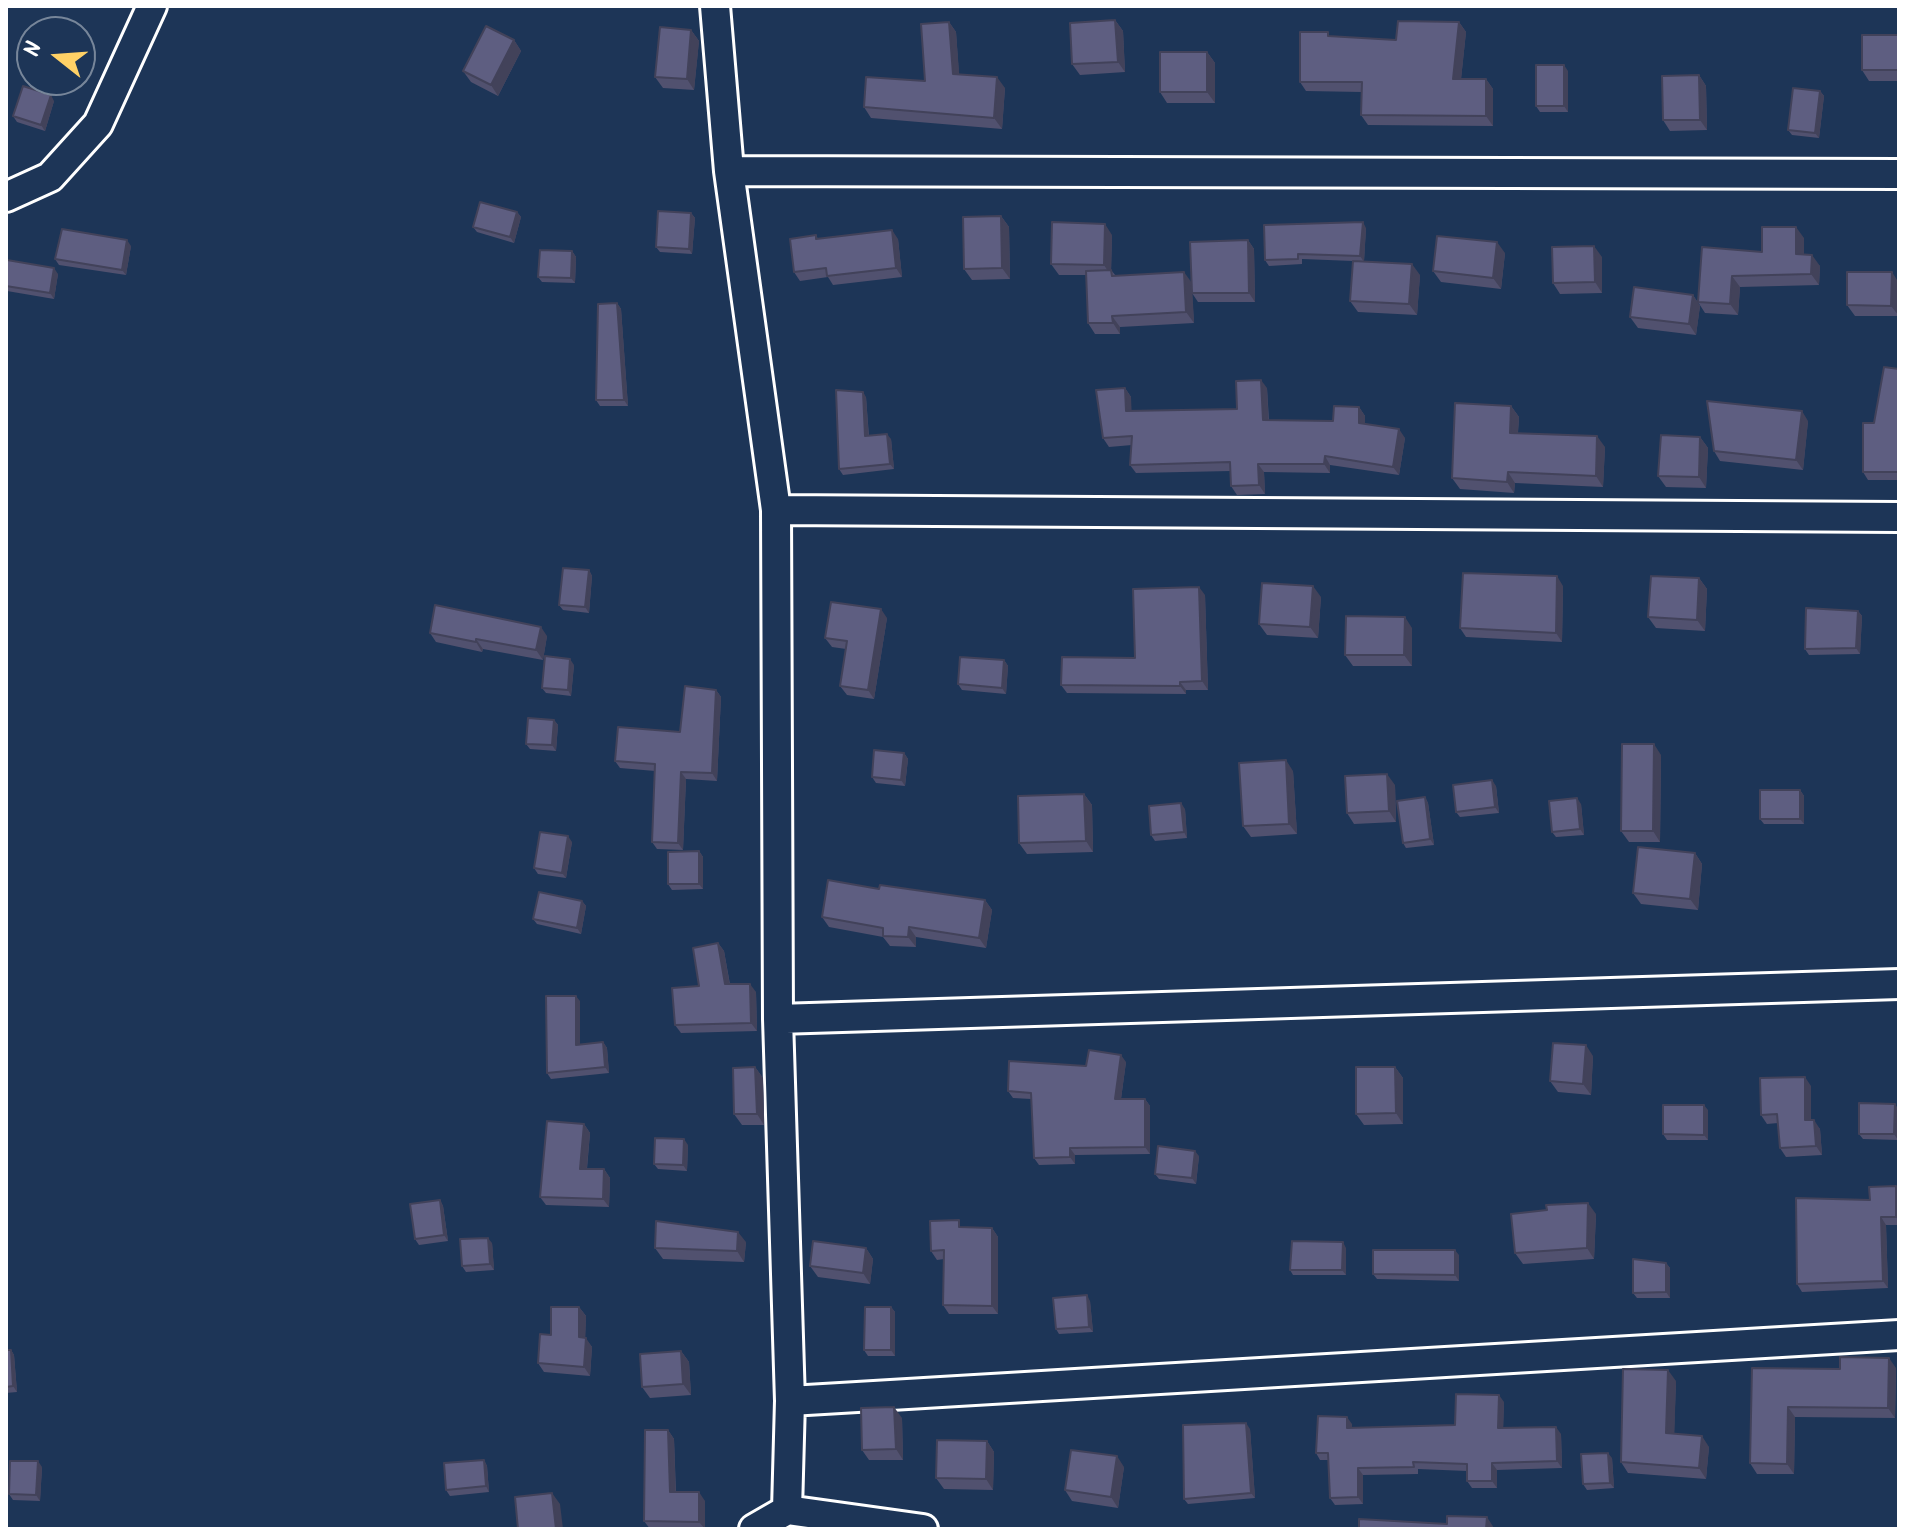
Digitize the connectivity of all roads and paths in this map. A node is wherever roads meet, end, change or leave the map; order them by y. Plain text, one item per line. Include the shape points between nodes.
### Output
1 (152, 6) edge
2 (715, 6) edge
3 (729, 171) junction
4 (1899, 174) edge
5 (6, 197) edge
6 (776, 510) junction
7 (1899, 517) edge
8 (1899, 984) edge
9 (778, 1019) junction
10 (1899, 1335) edge
11 (790, 1401) junction
12 (787, 1510) junction
13 (754, 1529) edge
14 (923, 1529) edge

1 - 5 street via 98,124 50,177
2 - 3 street
3 - 4 street
3 - 6 street
6 - 7 street
6 - 9 street
8 - 9 street
9 - 11 street
10 - 11 street
11 - 12 street
12 - 13 street
12 - 14 street

